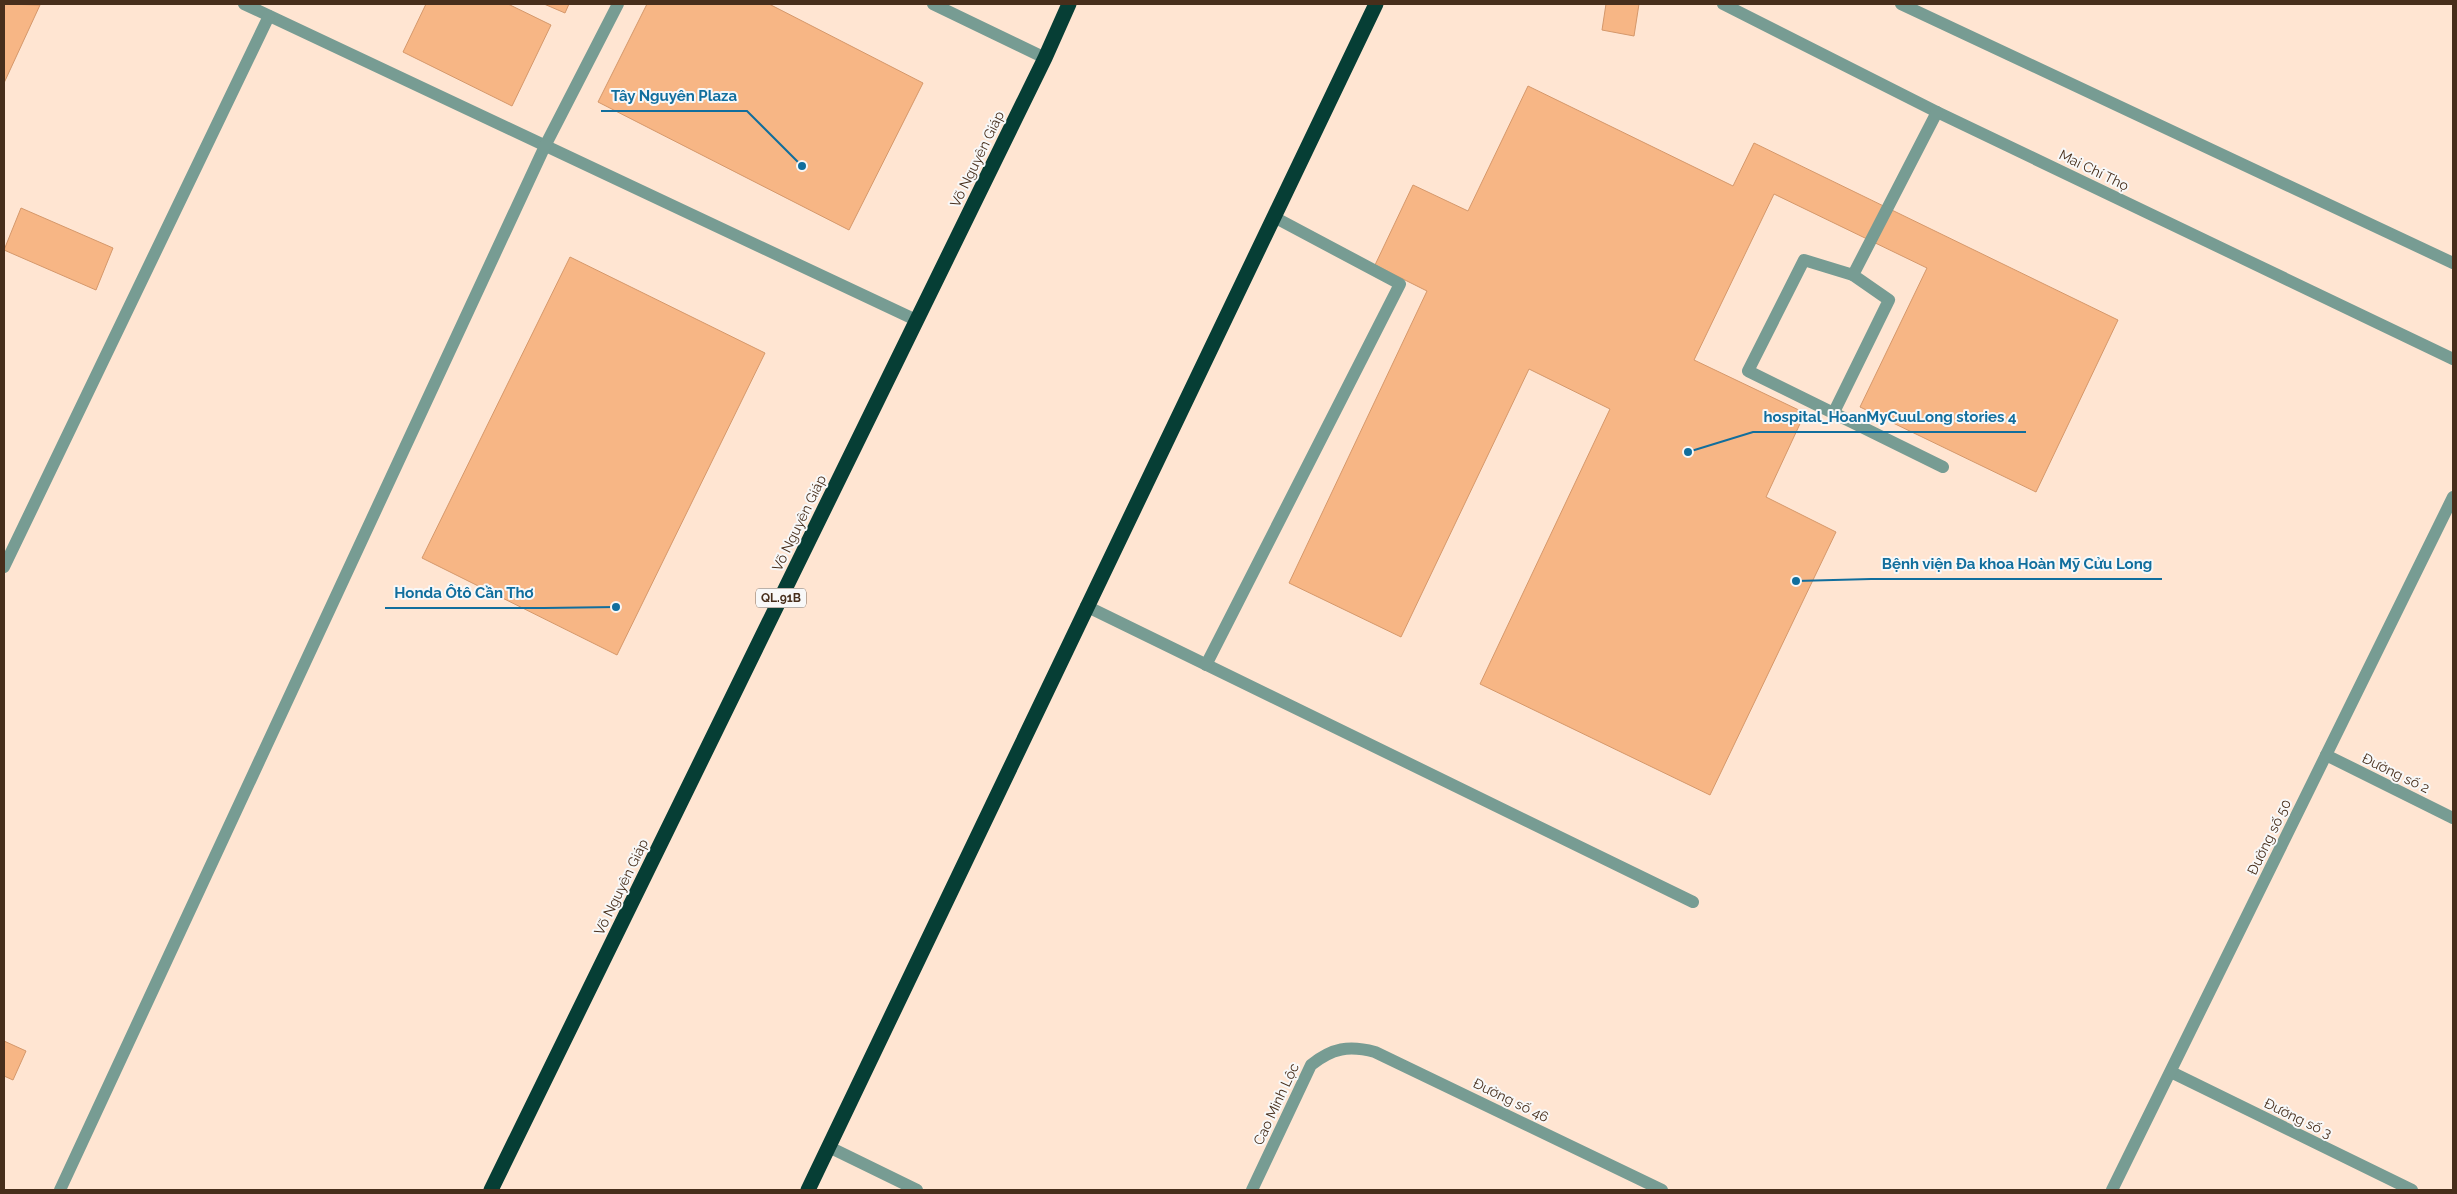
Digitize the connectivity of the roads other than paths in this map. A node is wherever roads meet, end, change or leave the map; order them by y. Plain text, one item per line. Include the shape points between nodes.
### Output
1 (244, 4) edge
2 (618, 4) edge
3 (933, 4) edge
4 (1068, 4) edge
5 (1376, 4) edge
6 (1723, 4) edge
7 (1902, 4) edge
8 (269, 16) junction
9 (1045, 58) junction
10 (1937, 112) junction
11 (545, 146) junction
12 (1274, 217) junction
13 (2453, 263) edge
14 (1853, 275) junction
15 (916, 320) junction
16 (2453, 359) edge
17 (1833, 414) junction
18 (1943, 466) dead end
19 (2453, 498) edge
20 (4, 567) edge
21 (1086, 606) junction
22 (1206, 665) junction
23 (2326, 755) junction
24 (2453, 818) edge
25 (1693, 902) dead end
26 (1344, 1047) joint
27 (2170, 1072) junction
28 (829, 1147) junction
29 (60, 1190) edge
30 (491, 1190) edge
31 (808, 1190) edge
32 (917, 1190) edge
33 (1252, 1190) edge
34 (1662, 1190) edge
35 (2112, 1190) edge
36 (2412, 1190) edge

1 - 8 street
2 - 11 street
3 - 9 street
4 - 9 highway, Võ Nguyên Giáp / QL.91B
5 - 12 highway
6 - 10 street, Mai Chí Thọ
7 - 13 street
8 - 11 street
8 - 20 street
9 - 15 highway, Võ Nguyên Giáp / QL.91B
10 - 14 street
10 - 16 street, Mai Chí Thọ
11 - 15 street
11 - 29 street
12 - 21 highway
12 - 22 street via 1400,284
14 - 17 street via 1889,300
14 - 17 street via 1804,260 1748,371
15 - 30 highway, Võ Nguyên Giáp / QL.91B
17 - 18 street
19 - 23 street, Đường số 50
21 - 22 street
21 - 28 highway
22 - 25 street
23 - 24 street, Đường số 2
23 - 27 street, Đường số 50
26 - 33 street, Cao Minh Lộc via 1324,1054 1311,1065
26 - 34 street, Đường số 46 via 1376,1052
27 - 35 street, Đường số 50
27 - 36 street, Đường số 3
28 - 31 highway
28 - 32 street

